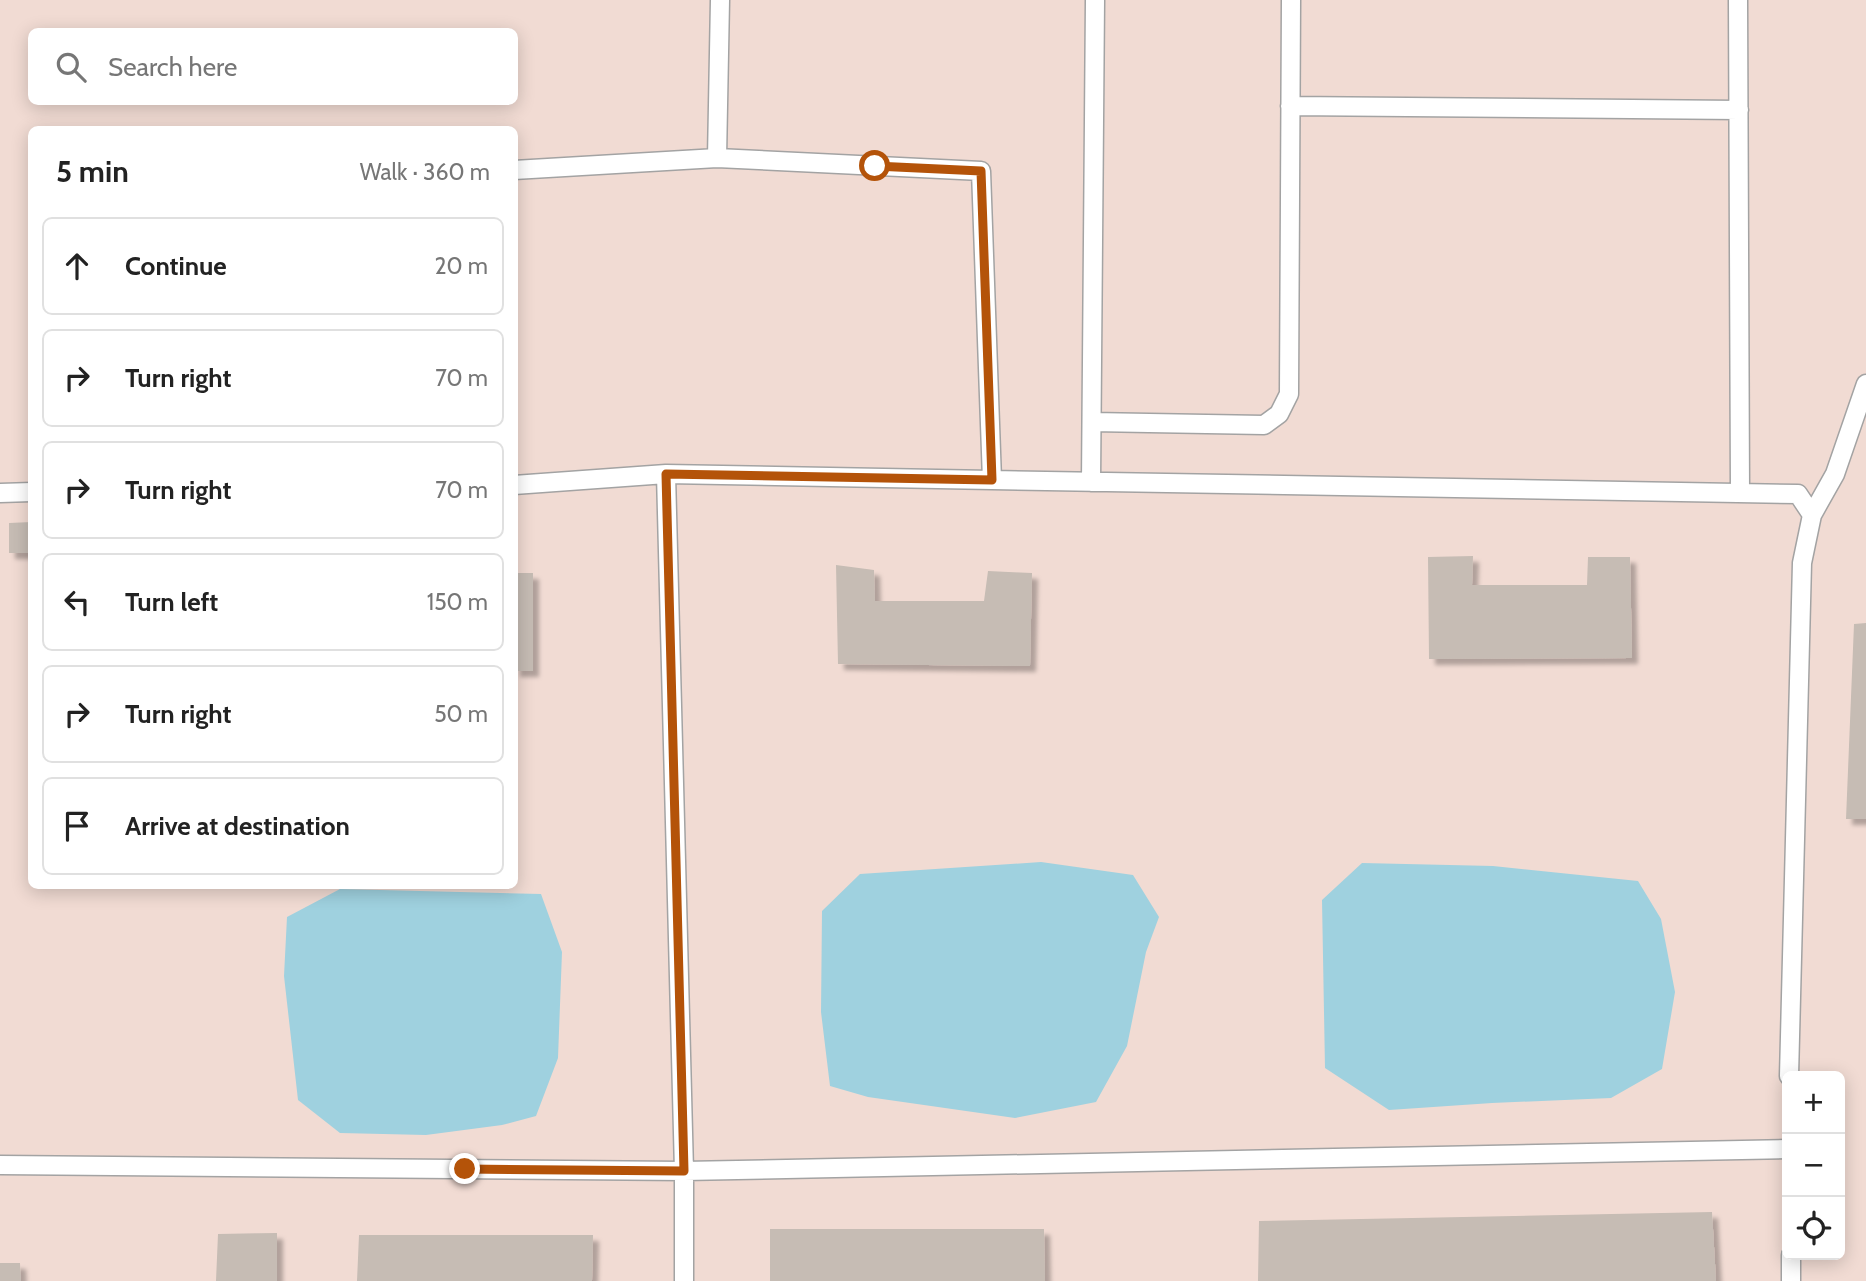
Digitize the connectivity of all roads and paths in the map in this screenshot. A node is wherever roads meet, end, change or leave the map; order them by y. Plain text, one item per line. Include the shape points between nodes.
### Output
1 (720, 0) edge
2 (1095, 0) edge
3 (1291, 0) edge
4 (1738, 0) edge
5 (1290, 106) junction
6 (1739, 110) junction
7 (716, 158) junction
8 (518, 170) edge
9 (1866, 384) edge
10 (1092, 422) junction
11 (666, 474) junction
12 (992, 480) junction
13 (1091, 482) junction
14 (518, 485) edge
15 (0, 492) edge
16 (28, 492) edge
17 (1740, 493) junction
18 (1812, 515) junction
19 (1789, 1071) edge
20 (1782, 1149) edge
21 (0, 1165) edge
22 (684, 1171) junction
23 (1791, 1260) edge
24 (684, 1281) edge
25 (1791, 1281) edge

1 - 7 lane
2 - 10 lane
3 - 5 lane
4 - 6 lane
5 - 6 lane
5 - 10 lane via 1289,394 1279,414 1264,425
6 - 17 lane
7 - 8 lane
7 - 12 lane via 981,171
9 - 18 lane via 1835,474
10 - 13 lane
11 - 12 lane
11 - 14 lane
11 - 22 lane
12 - 13 lane
13 - 17 lane
15 - 16 lane
17 - 18 lane via 1798,494
18 - 19 lane via 1802,563
20 - 22 lane
21 - 22 lane
22 - 24 lane
23 - 25 lane

